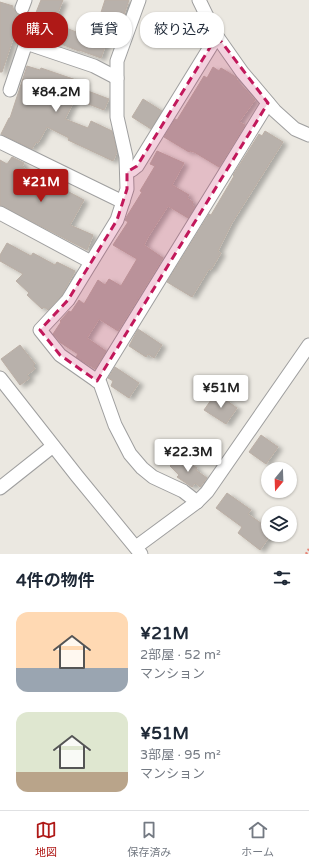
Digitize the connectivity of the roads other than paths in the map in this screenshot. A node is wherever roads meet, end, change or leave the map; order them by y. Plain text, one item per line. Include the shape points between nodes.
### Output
1 (139, 0) edge
2 (199, 0) edge
3 (205, 12) edge
4 (224, 46) edge
5 (210, 48) edge
6 (117, 78) junction
7 (10, 90) dead end
8 (268, 103) junction
9 (309, 135) edge
10 (0, 142) edge
11 (126, 172) junction
12 (123, 202) junction
13 (0, 213) edge
14 (91, 262) junction
15 (309, 345) edge
16 (0, 378) edge
17 (97, 381) junction
18 (54, 446) junction
19 (0, 488) edge
20 (197, 502) junction
21 (139, 551) edge

1 - 6 street via 117,61
2 - 3 street
4 - 8 street
5 - 11 street via 137,166
6 - 7 street via 94,66 26,43
6 - 11 street via 117,117 126,157
8 - 9 street via 294,129
8 - 17 street
10 - 12 street
11 - 12 street via 127,189
12 - 14 street via 116,220
13 - 14 street
14 - 17 street via 68,300 40,330 60,355
15 - 20 street via 207,492
16 - 18 street
17 - 20 street via 100,383 115,425 134,459 153,476 183,491
18 - 19 street
18 - 21 street
20 - 21 street

